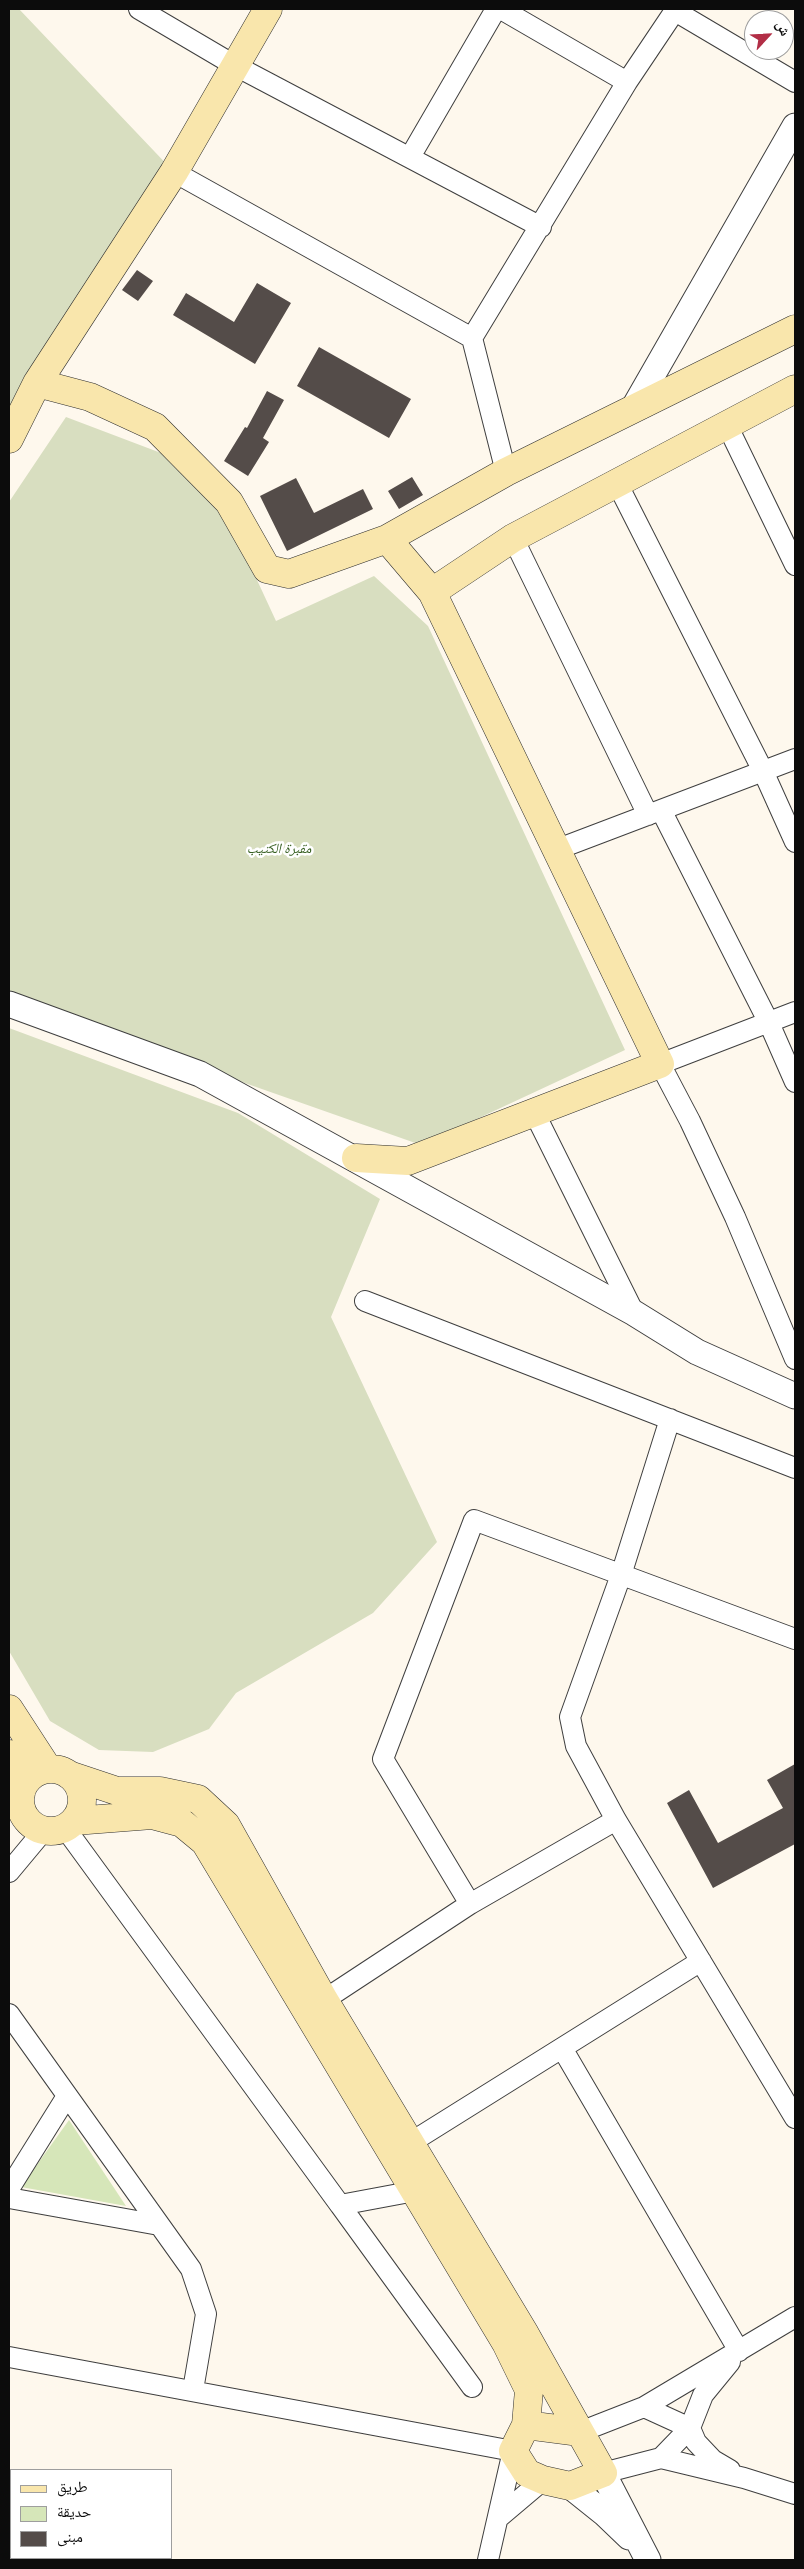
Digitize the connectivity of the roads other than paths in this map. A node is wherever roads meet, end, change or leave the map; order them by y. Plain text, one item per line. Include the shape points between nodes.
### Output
1 (139, 9) edge
2 (268, 9) edge
3 (496, 9) edge
4 (501, 9) edge
5 (676, 10) edge
6 (234, 65) junction
7 (627, 82) junction
8 (795, 82) edge
9 (795, 126) edge
10 (410, 157) junction
11 (174, 172) junction
12 (541, 226) junction
13 (795, 329) edge
14 (472, 338) junction
15 (37, 384) junction
16 (795, 389) edge
17 (633, 409) junction
18 (727, 425) junction
19 (9, 439) edge
20 (506, 472) junction
21 (617, 483) junction
22 (513, 538) junction
23 (387, 539) junction
24 (795, 564) edge
25 (432, 592) junction
26 (795, 759) edge
27 (763, 771) junction
28 (654, 812) junction
29 (795, 842) edge
30 (558, 849) junction
31 (9, 1004) edge
32 (795, 1012) edge
33 (769, 1023) junction
34 (660, 1064) junction
35 (795, 1082) edge
36 (535, 1114) junction
37 (356, 1158) junction
38 (365, 1301) dead end
39 (634, 1313) junction
40 (795, 1359) edge
41 (795, 1396) edge
42 (670, 1419) junction
43 (795, 1468) edge
44 (621, 1575) junction
45 (795, 1639) edge
46 (9, 1709) edge
47 (9, 1754) edge
48 (59, 1772) junction
49 (15, 1795) edge
50 (616, 1820) junction
51 (61, 1826) junction
52 (9, 1872) edge
53 (470, 1904) junction
54 (701, 1961) junction
55 (324, 2000) junction
56 (9, 2014) edge
57 (562, 2048) junction
58 (67, 2096) junction
59 (795, 2118) edge
60 (410, 2143) junction
61 (9, 2189) edge
62 (415, 2191) junction
63 (9, 2198) edge
64 (340, 2205) junction
65 (159, 2225) junction
66 (795, 2317) edge
67 (739, 2351) junction
68 (9, 2357) edge
69 (472, 2387) dead end
70 (194, 2390) junction
71 (644, 2407) junction
72 (526, 2425) junction
73 (690, 2428) junction
74 (580, 2432) junction
75 (513, 2451) junction
76 (661, 2458) junction
77 (603, 2473) junction
78 (744, 2478) junction
79 (543, 2480) junction
80 (570, 2486) junction
81 (795, 2494) edge
82 (498, 2518) junction
83 (646, 2555) edge
84 (488, 2560) edge

1 - 6 street
2 - 6 main road
3 - 10 street
4 - 7 street
5 - 7 street
5 - 8 street
6 - 10 street
6 - 11 main road
7 - 12 street
9 - 17 street
10 - 12 street
11 - 14 street
11 - 15 main road
12 - 14 street
13 - 17 main road
14 - 20 street
15 - 19 main road
15 - 23 main road via 90,397 154,426 229,502 267,569 290,574
16 - 18 main road
17 - 20 main road
18 - 21 main road
18 - 24 street
20 - 23 main road
21 - 22 main road
21 - 27 street
22 - 25 main road
22 - 28 street
23 - 25 main road
25 - 30 main road
26 - 27 street
27 - 28 street
27 - 29 street
28 - 30 street
28 - 33 street
30 - 34 main road
31 - 37 street via 200,1074
32 - 33 street
33 - 34 street
33 - 35 street
34 - 36 main road
34 - 40 street via 735,1216
36 - 37 main road via 408,1161
36 - 39 street
37 - 39 street
38 - 42 street
39 - 41 street via 698,1352
42 - 43 street
42 - 44 street
44 - 45 street
44 - 50 street via 570,1717 576,1746
44 - 53 street via 474,1520 384,1759
46 - 48 main road
47 - 49 main road via 16,1770
48 - 49 main road via 31,1777
48 - 51 main road via 78,1785 82,1797 80,1810
48 - 55 main road via 117,1792 160,1791 198,1799 226,1825
49 - 51 main road via 28,1820
50 - 53 street
50 - 54 street
51 - 52 street
51 - 62 main road via 152,1815 182,1823 205,1842
51 - 64 street
53 - 55 street
54 - 57 street
54 - 59 street
55 - 60 main road
56 - 58 street
57 - 60 street
57 - 67 street
58 - 61 street
58 - 65 street
60 - 74 main road
62 - 64 street
62 - 72 main road via 506,2343 529,2390
63 - 65 street
64 - 69 street
65 - 70 street via 191,2269 206,2314
66 - 67 street
67 - 71 street
67 - 73 street via 703,2395
68 - 70 street
70 - 75 street
71 - 73 street
71 - 74 street
72 - 74 main road
72 - 75 main road
73 - 76 street
73 - 78 street via 696,2442 713,2460
74 - 77 main road
75 - 79 main road via 527,2473
75 - 82 street
76 - 77 street
76 - 78 street
77 - 80 main road
77 - 83 street
78 - 81 street
79 - 80 main road
79 - 82 street
80 - 83 street via 605,2514
82 - 84 street

